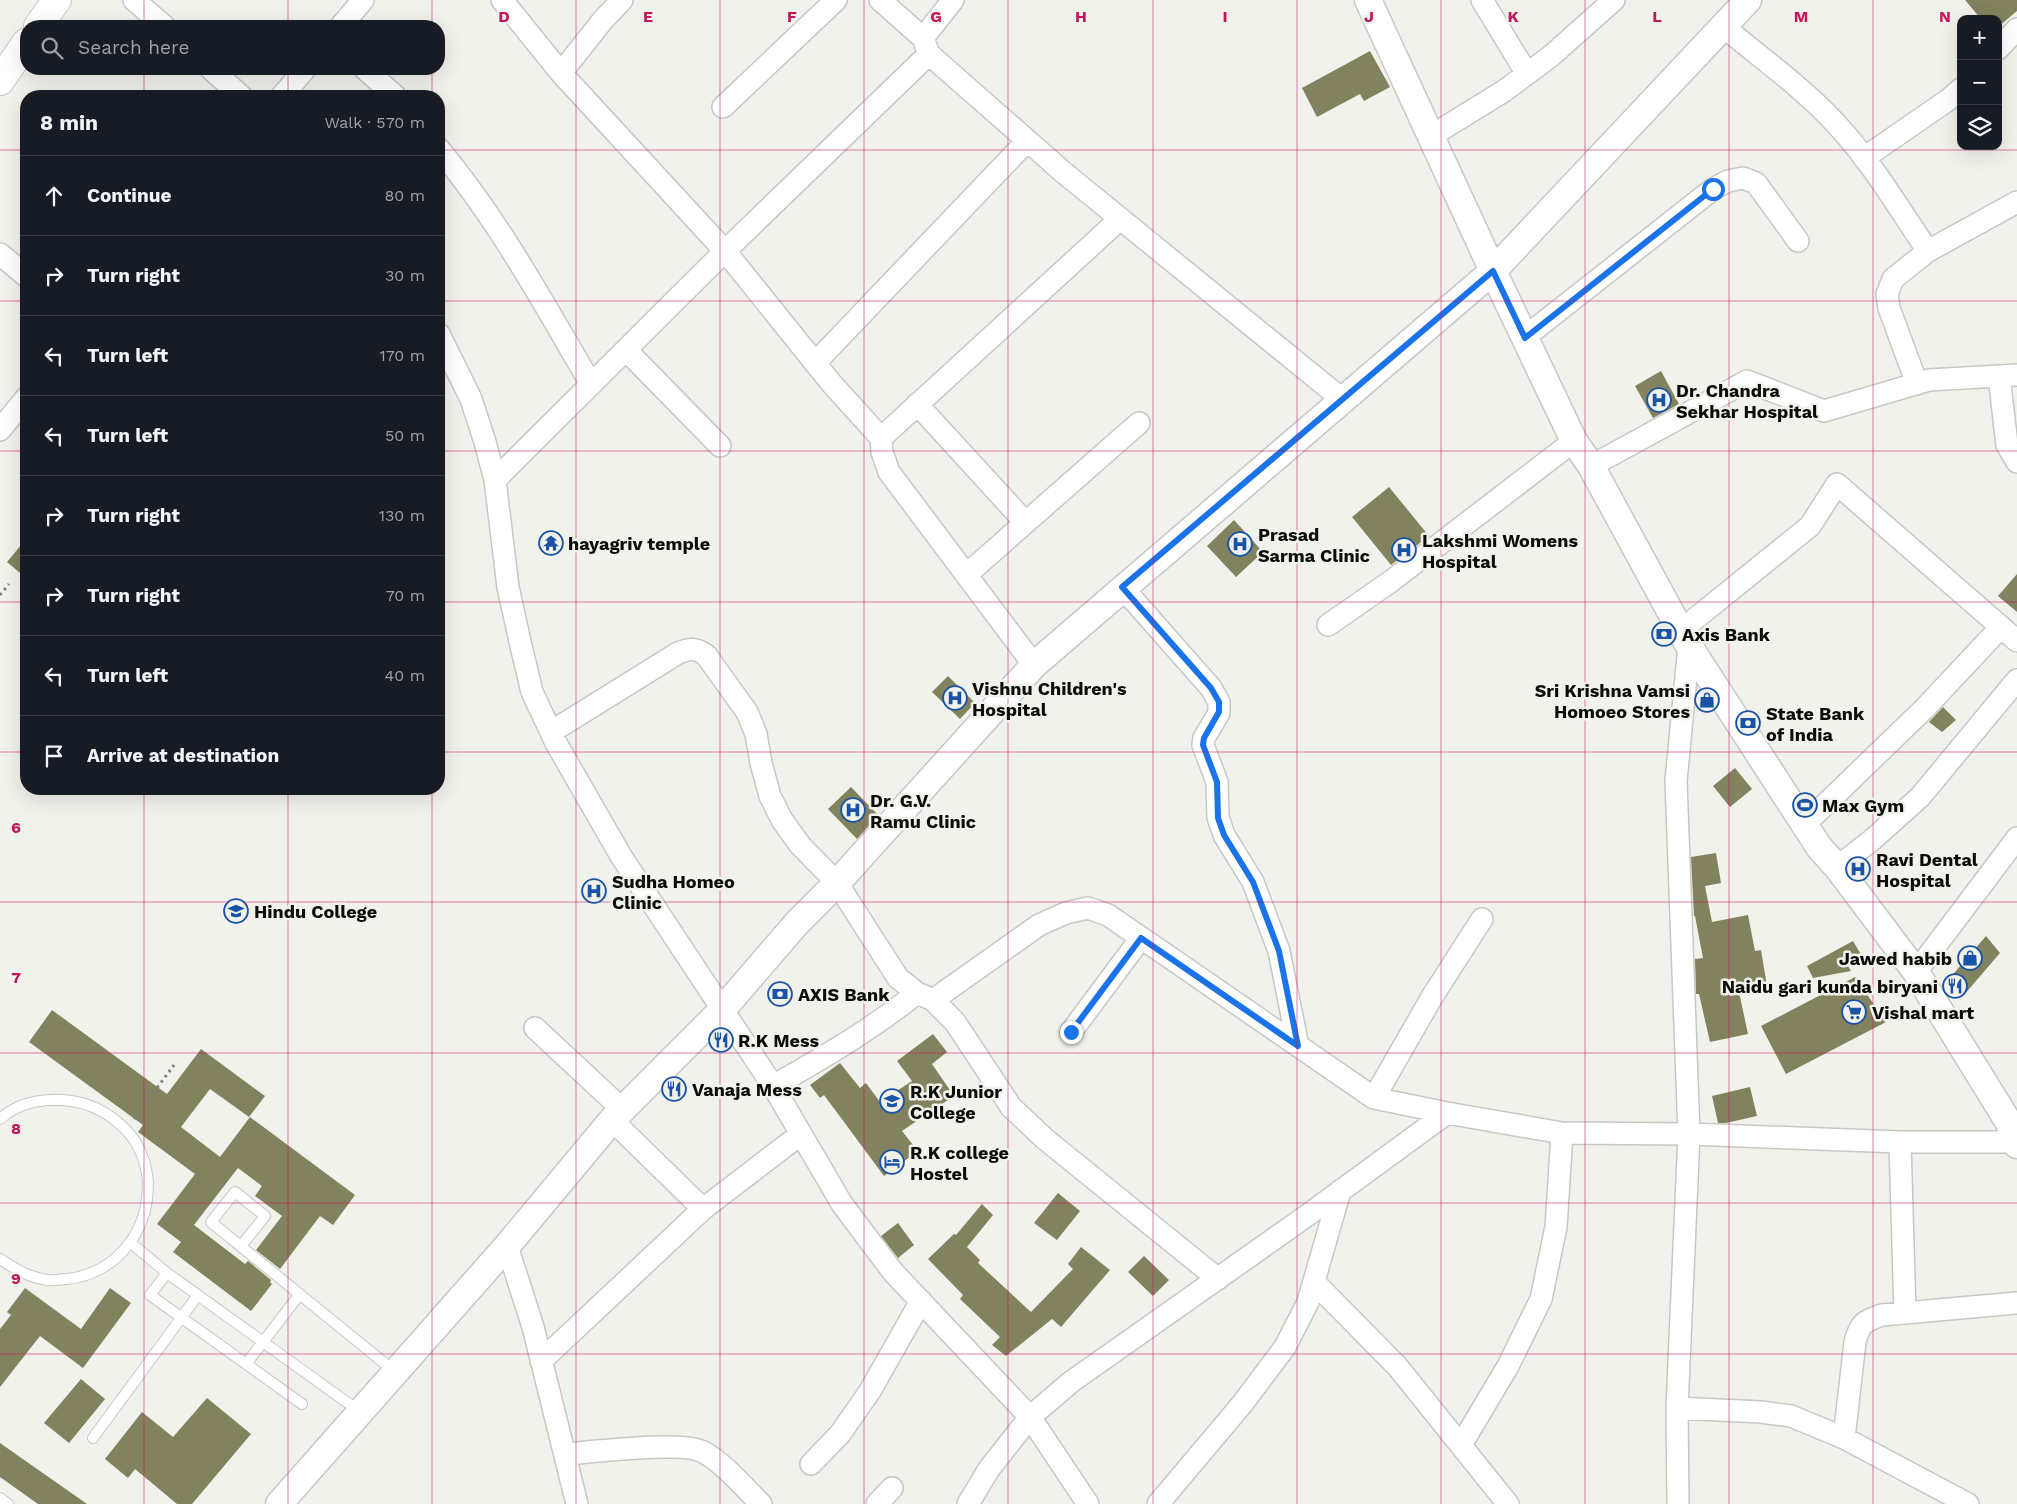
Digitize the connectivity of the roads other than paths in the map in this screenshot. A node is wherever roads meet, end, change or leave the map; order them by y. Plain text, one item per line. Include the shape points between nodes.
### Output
1 (57, 0) edge
2 (134, 0) edge
3 (363, 0) edge
4 (502, 0) edge
5 (622, 0) edge
6 (836, 0) edge
7 (880, 0) edge
8 (953, 0) edge
9 (1368, 0) edge
10 (1482, 0) edge
11 (1614, 0) edge
12 (1748, 0) edge
13 (42, 20) edge
14 (157, 20) edge
15 (346, 20) edge
16 (1724, 28) junction
17 (2017, 28) edge
18 (2002, 45) edge
19 (926, 46) junction
20 (20, 50) edge
21 (2, 73) edge
22 (561, 73) junction
23 (1527, 74) junction
24 (218, 75) edge
25 (300, 75) edge
26 (372, 75) edge
27 (235, 90) edge
28 (287, 90) edge
29 (388, 90) edge
30 (1957, 92) edge
31 (723, 108) dead end
32 (1431, 136) junction
33 (1027, 141) junction
34 (445, 156) edge
35 (1864, 158) junction
36 (2017, 202) edge
37 (1120, 219) junction
38 (1798, 241) dead end
39 (1928, 251) junction
40 (725, 252) junction
41 (0, 254) edge
42 (20, 271) edge
43 (1493, 271) junction
44 (1525, 338) junction
45 (445, 346) edge
46 (626, 350) junction
47 (815, 363) junction
48 (2008, 375) edge
49 (591, 384) junction
50 (1917, 384) junction
51 (1343, 400) junction
52 (917, 404) junction
53 (20, 405) edge
54 (1139, 424) dead end
55 (0, 430) edge
56 (881, 438) junction
57 (1574, 441) junction
58 (720, 446) dead end
59 (2017, 462) edge
60 (1591, 466) junction
61 (495, 480) junction
62 (1025, 522) junction
63 (966, 575) junction
64 (1122, 587) junction
65 (1328, 624) dead end
66 (2001, 627) junction
67 (1685, 638) junction
68 (2017, 641) edge
69 (1034, 665) junction
70 (2017, 680) edge
71 (551, 732) junction
72 (1804, 825) junction
73 (2017, 838) edge
74 (1837, 867) junction
75 (837, 883) junction
76 (1482, 919) dead end
77 (1141, 938) junction
78 (1916, 972) junction
79 (925, 996) junction
80 (722, 1010) junction
81 (535, 1028) dead end
82 (1071, 1032) dead end
83 (1298, 1046) junction
84 (773, 1086) junction
85 (1374, 1098) junction
86 (1447, 1113) junction
87 (617, 1115) junction
88 (0, 1119) edge
89 (1562, 1132) junction
90 (801, 1134) junction
91 (1689, 1134) junction
92 (1900, 1142) junction
93 (2016, 1143) edge
94 (1340, 1191) junction
95 (703, 1209) junction
96 (131, 1243) junction
97 (241, 1246) junction
98 (507, 1246) junction
99 (0, 1259) edge
100 (167, 1272) junction
101 (1218, 1279) junction
102 (1314, 1282) junction
103 (300, 1294) junction
104 (198, 1295) junction
105 (921, 1301) junction
106 (2017, 1303) edge
107 (1905, 1313) junction
108 (182, 1318) junction
109 (263, 1342) junction
110 (541, 1361) junction
111 (246, 1364) junction
112 (394, 1371) junction
113 (302, 1404) dead end
114 (1678, 1408) junction
115 (360, 1412) junction
116 (1030, 1417) junction
117 (93, 1438) dead end
118 (1844, 1438) junction
119 (1461, 1445) junction
120 (564, 1454) junction
121 (811, 1464) dead end
122 (892, 1488) dead end
123 (0, 1498) edge
124 (8, 1504) edge
125 (279, 1504) edge
126 (577, 1504) edge
127 (761, 1504) edge
128 (877, 1504) edge
129 (968, 1504) edge
130 (1088, 1504) edge
131 (1158, 1504) edge
132 (1508, 1504) edge
133 (1678, 1504) edge
134 (1968, 1504) edge

1 - 13 main road
2 - 14 street
3 - 15 street
4 - 22 street
5 - 22 street
6 - 31 street
7 - 19 street
8 - 19 street
9 - 32 street
10 - 23 street
11 - 23 street
12 - 16 street
16 - 35 street via 1806,96 1838,126
16 - 43 street
17 - 18 street
19 - 33 street
19 - 40 street
20 - 21 main road
22 - 40 street
23 - 32 street
24 - 27 street
25 - 28 street
26 - 29 street
30 - 35 street
32 - 43 street
33 - 37 street
33 - 47 street
34 - 49 street via 517,259
35 - 39 street
36 - 39 street
37 - 51 street
37 - 52 street
38 - 44 street via 1756,183 1743,178 1728,180
39 - 50 street via 1893,279 1887,294 1889,308
40 - 46 street
40 - 47 street
41 - 42 street
43 - 44 street
43 - 51 street
44 - 57 street
45 - 61 street via 471,399
46 - 49 street
46 - 58 street
47 - 56 street
48 - 50 street via 1929,380
48 - 59 street via 2007,445
49 - 61 street
50 - 60 street via 1824,411 1747,381
51 - 64 street
52 - 56 street
52 - 62 street
53 - 55 street
54 - 62 street
56 - 63 street via 888,472
57 - 60 street
57 - 65 street via 1390,582
60 - 67 street
61 - 71 street via 508,587 521,646 532,692
62 - 63 street
63 - 69 street
64 - 69 street
64 - 83 street via 1211,688 1219,702 1219,712 1203,745 1217,782 1218,818 1224,835 1253,882 1279,951
66 - 67 street via 1837,484 1810,526
66 - 68 street
66 - 72 street via 1925,708
67 - 72 street
67 - 91 street via 1676,781
69 - 75 street
70 - 74 street via 1920,797
71 - 75 street via 678,652 698,649 706,655 747,712 756,734 770,796 782,820 800,846
71 - 80 street via 621,856
72 - 74 street
73 - 78 street
74 - 78 street
75 - 79 street via 898,978
75 - 80 street via 797,923
76 - 85 street via 1432,996
77 - 79 street via 1108,915 1088,908 1066,913 1039,925
77 - 82 street
77 - 83 street
78 - 93 street via 2009,1123
79 - 84 street
79 - 101 street via 954,1022 1011,1107 1044,1139
80 - 84 street
80 - 87 street
81 - 87 street
83 - 85 street
84 - 90 street
85 - 86 street
86 - 89 street
86 - 94 street
87 - 95 street
87 - 98 street
88 - 96 lane via 28,1103 56,1098 85,1103 111,1115 131,1135 145,1161 149,1189 145,1217
89 - 91 street
89 - 119 street via 1556,1227 1541,1299 1508,1366
90 - 95 street
90 - 105 street via 842,1204 893,1272
91 - 92 street
91 - 114 street
92 - 93 street
92 - 107 street
94 - 101 street
94 - 102 street
95 - 110 street
96 - 99 lane via 109,1265 80,1278 49,1280 18,1272
96 - 100 lane
97 - 97 lane via 211,1222 236,1192 265,1216
97 - 103 lane
98 - 110 street
98 - 112 street
100 - 104 lane
100 - 108 lane via 150,1295
101 - 116 street via 1071,1382
102 - 119 street via 1397,1366
102 - 131 street via 1308,1302 1285,1347 1244,1402
103 - 109 lane
103 - 112 lane
104 - 108 lane
104 - 109 lane
105 - 116 street
105 - 121 street via 865,1398 840,1434
106 - 107 street
107 - 118 street via 1876,1317 1859,1328
108 - 111 lane
108 - 117 lane
109 - 111 lane
109 - 115 lane
110 - 120 street
111 - 113 lane
112 - 115 street
114 - 118 street via 1791,1416
114 - 133 street
115 - 125 street
116 - 129 street via 989,1469
116 - 130 street
118 - 134 street
119 - 132 street
120 - 126 street
120 - 127 street via 680,1447 701,1450
122 - 128 street
123 - 124 lane

